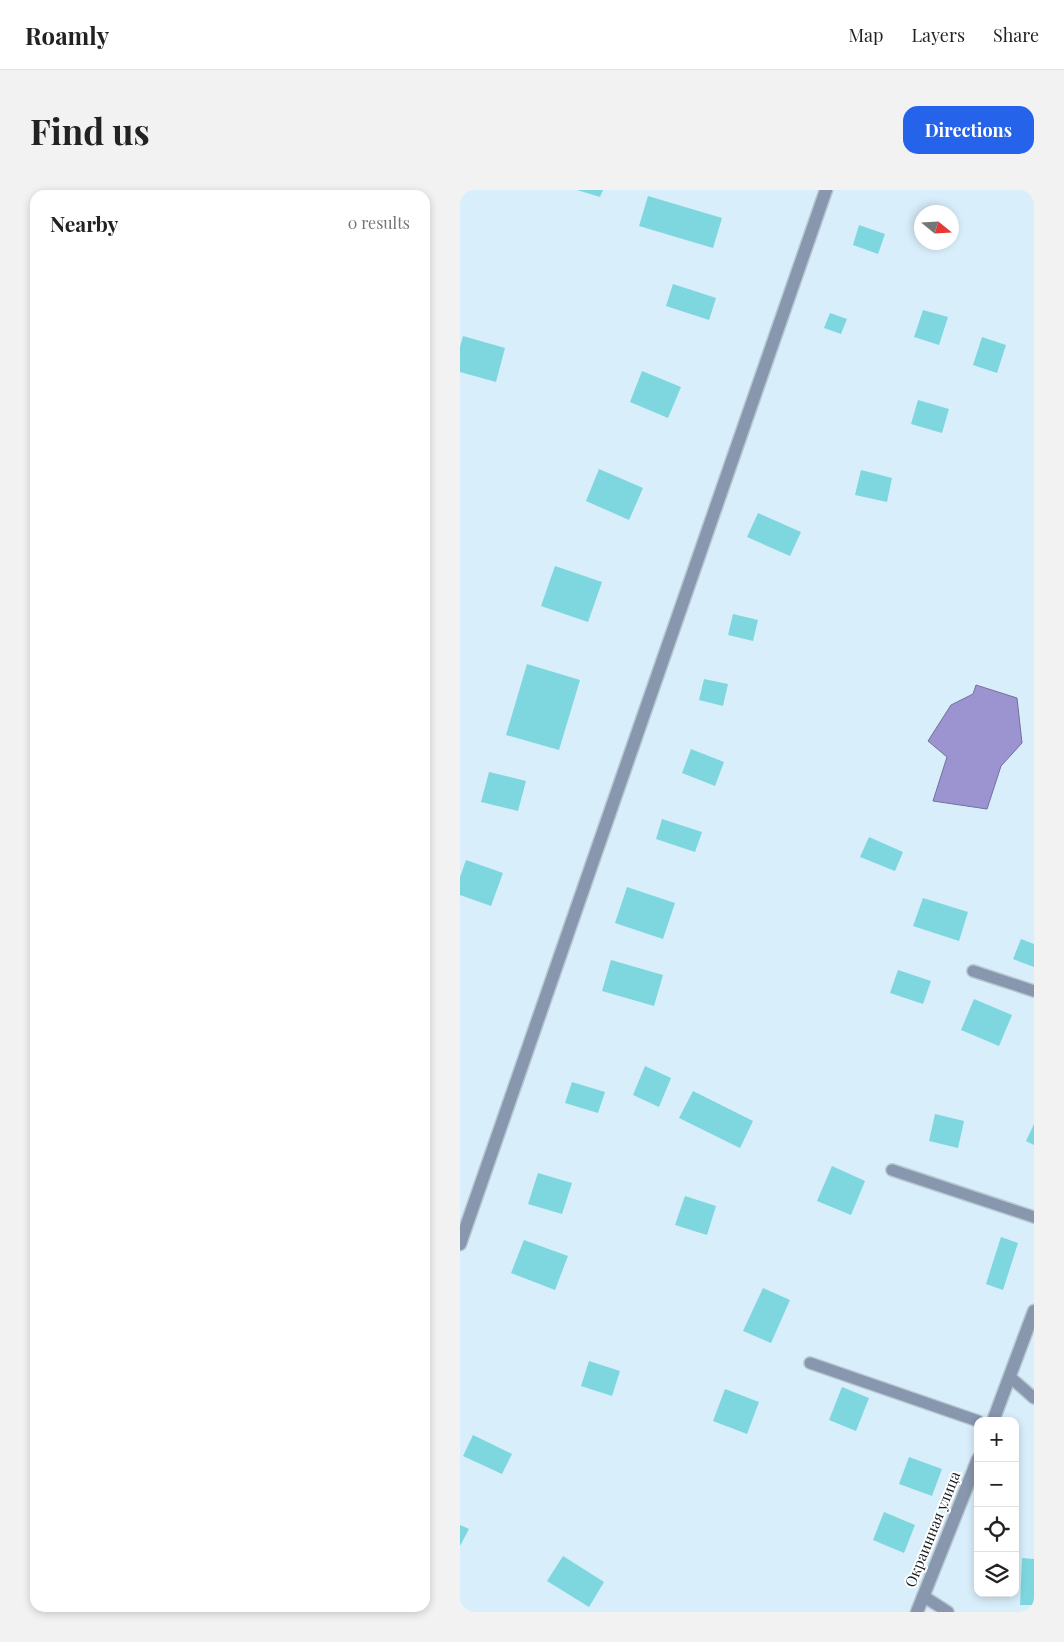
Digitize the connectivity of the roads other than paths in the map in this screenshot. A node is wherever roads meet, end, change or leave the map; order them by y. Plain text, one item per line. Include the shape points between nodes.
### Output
1 (826, 190) edge
2 (973, 972) dead end
3 (1034, 991) edge
4 (892, 1170) dead end
5 (1034, 1217) edge
6 (460, 1244) edge
7 (1034, 1311) edge
8 (810, 1363) dead end
9 (1010, 1377) junction
10 (1034, 1398) edge
11 (995, 1417) edge
12 (974, 1420) edge
13 (976, 1462) edge
14 (923, 1596) junction
15 (917, 1612) edge
16 (948, 1612) edge

1 - 6 street
2 - 3 lane
4 - 5 lane
7 - 9 street
8 - 12 lane
9 - 10 lane
9 - 11 street
13 - 14 street, Окраинная улица
14 - 15 street, Окраинная улица
14 - 16 lane

